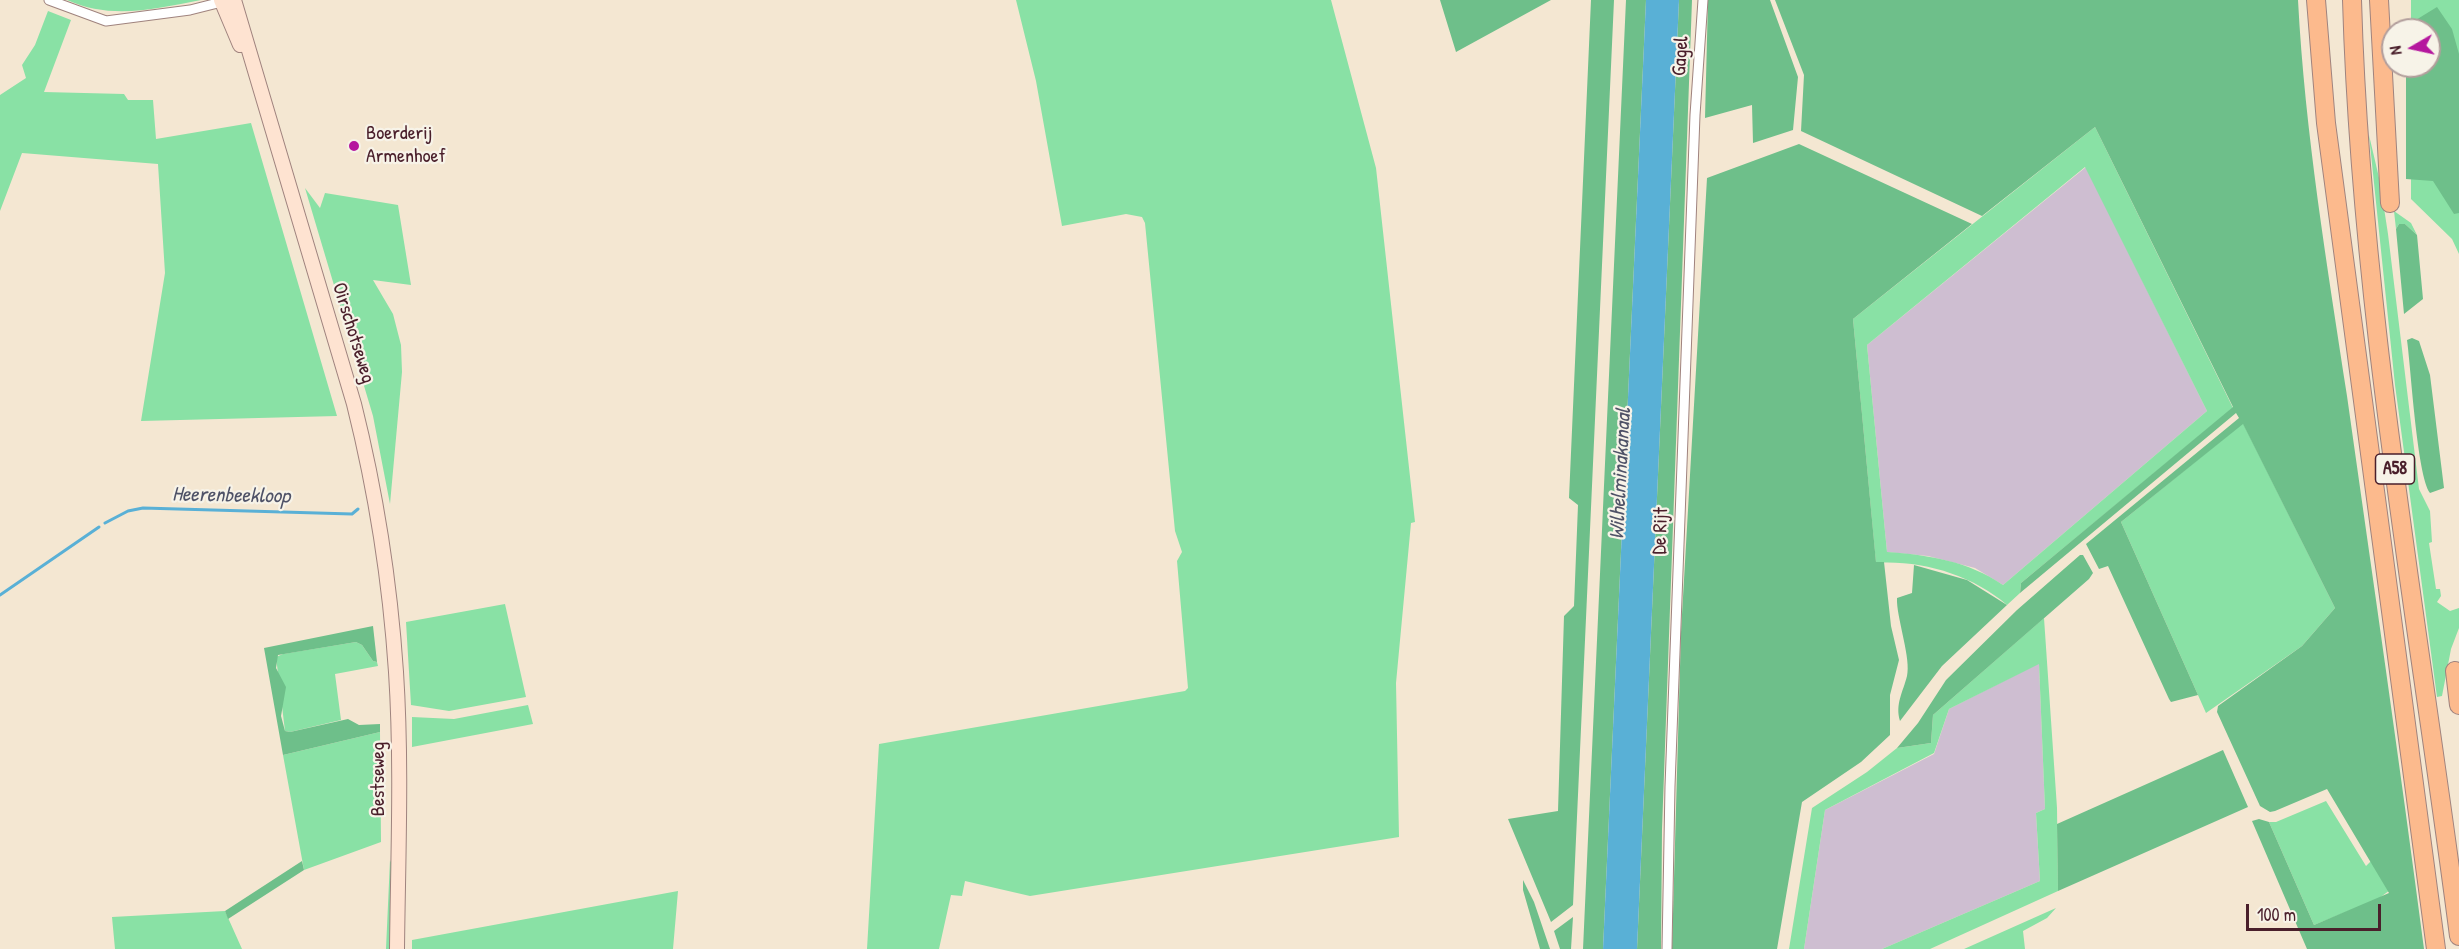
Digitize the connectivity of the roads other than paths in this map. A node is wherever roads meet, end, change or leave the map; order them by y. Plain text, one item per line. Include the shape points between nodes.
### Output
1 (49, 0) edge
2 (1703, 0) edge
3 (2316, 0) edge
4 (2352, 0) edge
5 (2379, 0) edge
6 (2389, 0) edge
7 (226, 1) edge
8 (2386, 102) junction
9 (1695, 115) joint
10 (2390, 203) dead end
11 (391, 609) joint
12 (2454, 671) dead end
13 (2459, 705) edge
14 (2459, 936) edge
15 (397, 949) edge
16 (1667, 949) edge
17 (2436, 949) edge

1 - 7 street via 106,21
2 - 9 street, Gagel
3 - 17 highway, A58 via 2326,123
4 - 14 highway, A58 via 2365,228 2378,342
5 - 8 highway
6 - 8 highway
7 - 11 main road, Oirschotseweg via 254,74 357,414
8 - 10 highway
9 - 16 street, De Rijt
11 - 15 main road, Bestseweg via 399,743
12 - 13 highway

